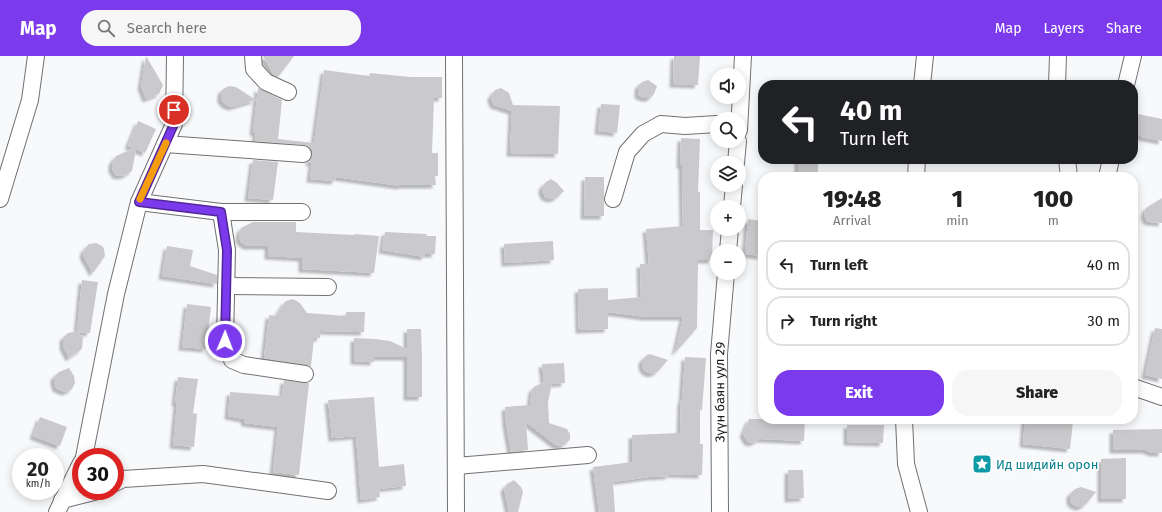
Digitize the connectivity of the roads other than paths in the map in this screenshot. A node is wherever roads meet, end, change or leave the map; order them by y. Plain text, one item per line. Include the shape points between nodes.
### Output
1 (36, 56) edge
2 (174, 56) edge
3 (253, 56) edge
4 (454, 56) edge
5 (743, 56) edge
6 (924, 56) edge
7 (1058, 56) edge
8 (1133, 56) edge
9 (922, 80) edge
10 (1058, 80) edge
11 (1127, 80) edge
12 (288, 92) dead end
13 (740, 112) edge
14 (710, 124) edge
15 (165, 144) junction
16 (302, 154) dead end
17 (0, 199) edge
18 (613, 199) dead end
19 (139, 202) junction
20 (221, 212) junction
21 (302, 212) dead end
22 (725, 280) edge
23 (226, 286) junction
24 (328, 287) dead end
25 (305, 374) dead end
26 (1138, 390) edge
27 (1162, 397) edge
28 (904, 424) edge
29 (86, 448) edge
30 (588, 456) dead end
31 (456, 466) junction
32 (124, 479) edge
33 (72, 481) edge
34 (328, 491) dead end
35 (75, 500) edge
36 (60, 506) edge
37 (456, 512) edge
38 (720, 512) edge
39 (920, 512) edge

1 - 17 street via 30,100
2 - 15 street via 174,124
3 - 12 street via 254,69 266,82
4 - 31 street
5 - 13 street
6 - 9 street
7 - 10 street
8 - 11 street
14 - 18 street via 661,124 644,134 627,152
15 - 16 street
15 - 19 street
19 - 20 street
19 - 29 street via 116,294
20 - 21 street
20 - 23 street via 227,250
22 - 38 street, Зүүн баян уул 29 via 719,354
23 - 24 street
23 - 25 street via 225,341 232,360 244,365
26 - 27 street
28 - 39 street via 906,464
30 - 31 street
31 - 37 street
32 - 34 street via 203,474
33 - 36 street
35 - 36 street

